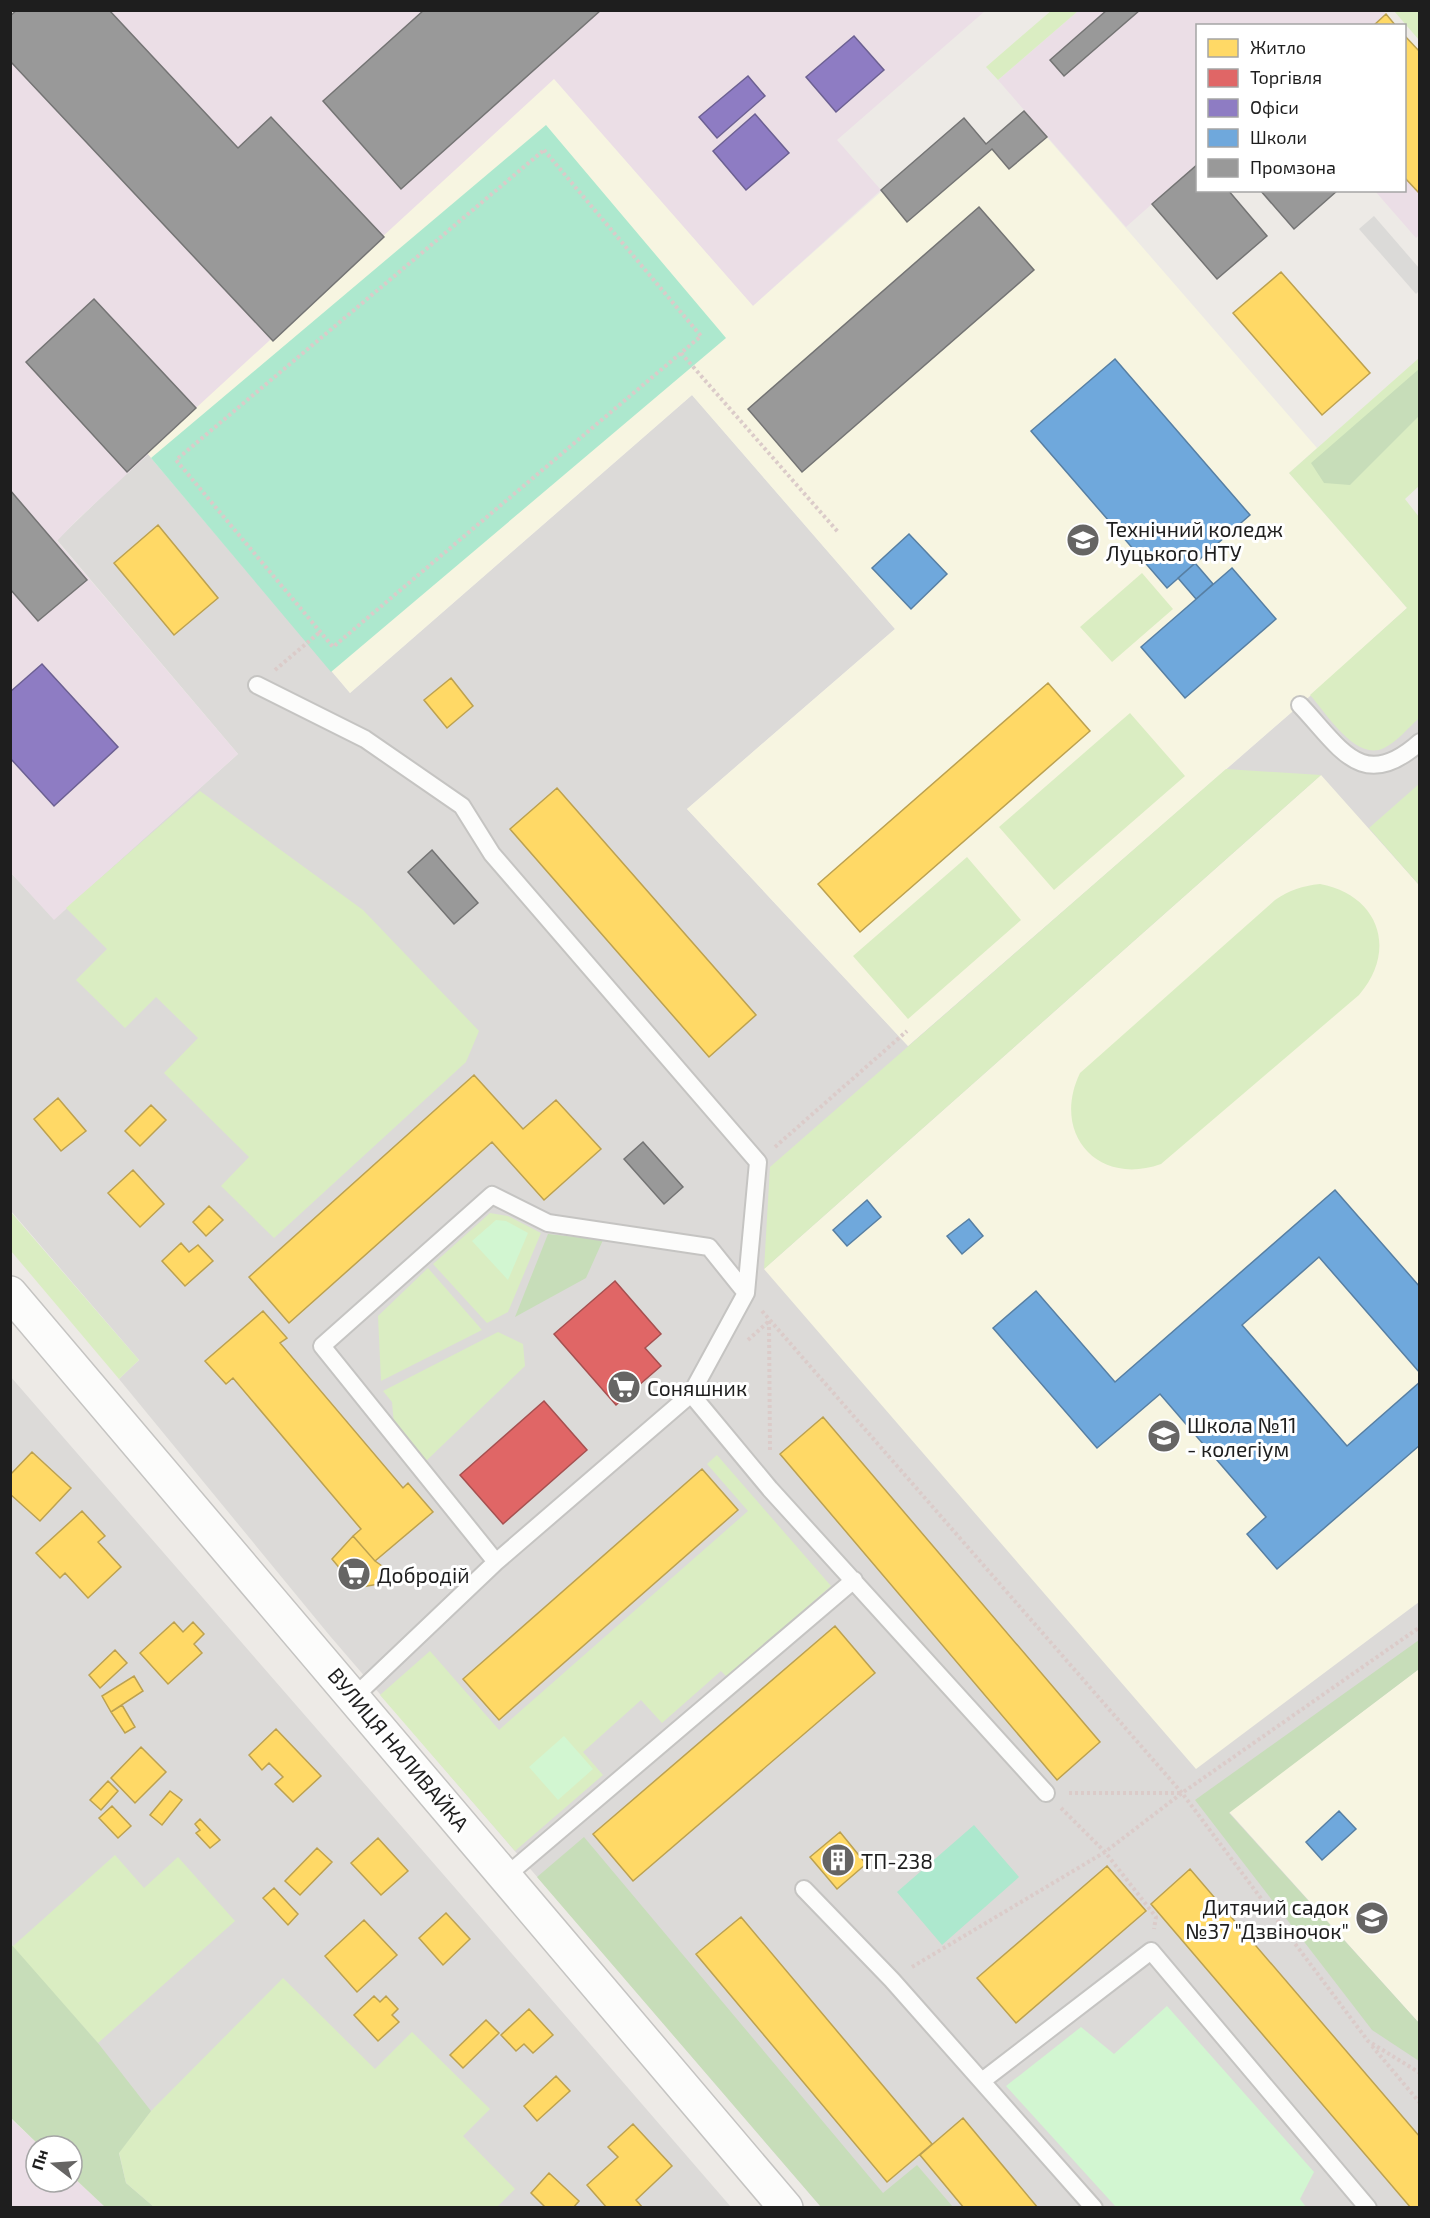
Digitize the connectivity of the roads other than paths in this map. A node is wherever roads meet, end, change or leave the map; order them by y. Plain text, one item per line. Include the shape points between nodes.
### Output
1 (257, 685) road end
2 (1300, 705) dead end
3 (1419, 742) edge
4 (10, 1293) edge
5 (746, 1293) junction
6 (691, 1394) junction
7 (496, 1562) junction
8 (854, 1580) junction
9 (354, 1696) junction
10 (1046, 1793) road end
11 (506, 1876) junction
12 (804, 1888) dead end
13 (982, 2081) junction
14 (786, 2208) edge
15 (1094, 2208) edge
16 (1368, 2208) edge

1 - 5 lane via 365,740 462,806 492,854 758,1162
2 - 3 lane via 1354,761 1376,767 1400,760
4 - 9 street, ВУЛИЦЯ НАЛИВАЙКА
5 - 6 lane
5 - 7 lane via 709,1247 548,1223 492,1195 322,1346
6 - 7 lane
6 - 8 lane via 770,1489
7 - 9 lane
8 - 10 lane
8 - 11 lane
9 - 11 street, ВУЛИЦЯ НАЛИВАЙКА
11 - 14 street, ВУЛИЦЯ НАЛИВАЙКА
12 - 13 lane
13 - 15 lane
13 - 16 lane via 1151,1951

